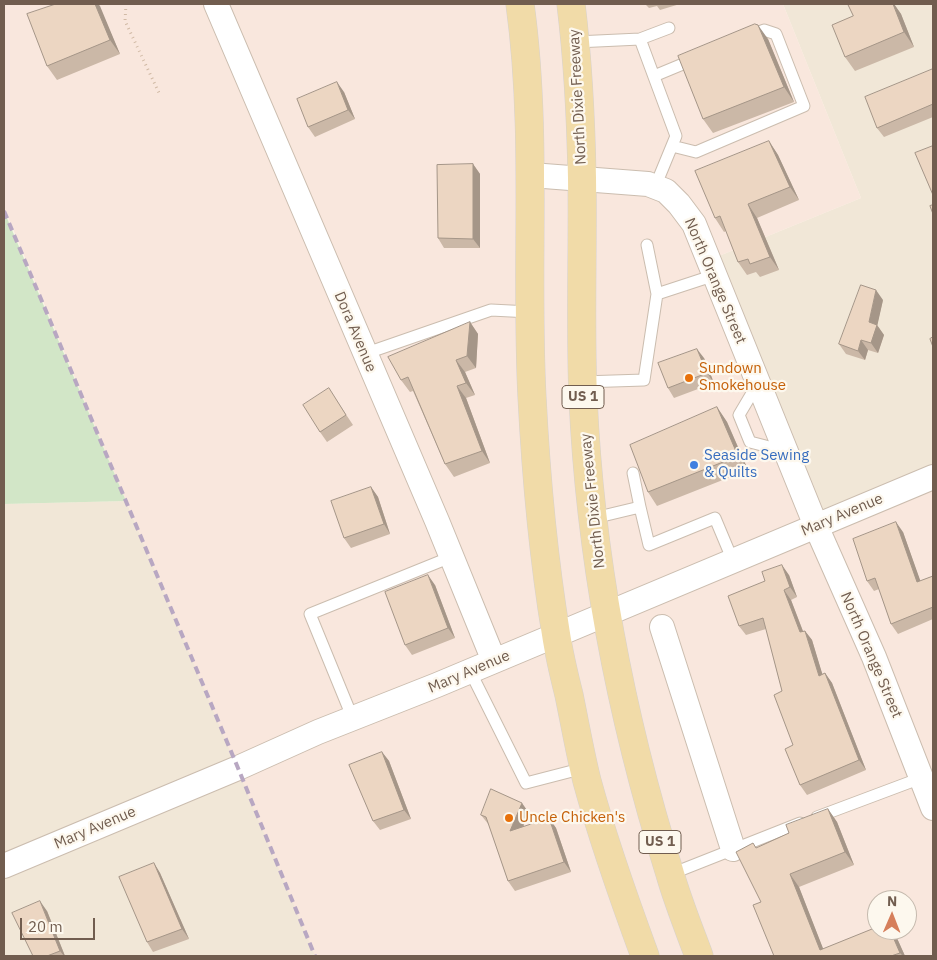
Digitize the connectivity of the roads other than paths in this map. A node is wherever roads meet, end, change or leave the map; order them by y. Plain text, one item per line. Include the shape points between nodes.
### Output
1 (216, 4) edge
2 (520, 4) edge
3 (571, 4) edge
4 (670, 28) dead end
5 (640, 39) junction
6 (576, 42) junction
7 (736, 42) edge
8 (709, 53) edge
9 (654, 76) junction
10 (672, 146) junction
11 (531, 175) junction
12 (582, 178) junction
13 (655, 186) junction
14 (647, 246) dead end
15 (714, 274) junction
16 (657, 294) junction
17 (530, 312) junction
18 (364, 354) junction
19 (582, 382) junction
20 (633, 473) edge
21 (933, 476) edge
22 (640, 508) junction
23 (594, 518) junction
24 (816, 526) junction
25 (451, 557) junction
26 (733, 561) junction
27 (607, 614) junction
28 (662, 627) dead end
29 (556, 635) junction
30 (494, 660) junction
31 (470, 671) junction
32 (353, 719) junction
33 (584, 768) junction
34 (927, 776) edge
35 (933, 808) edge
36 (733, 849) junction
37 (4, 866) edge
38 (670, 874) junction
39 (645, 956) edge
40 (700, 956) edge

1 - 18 street, Dora Avenue
2 - 11 main road via 527,67
3 - 6 main road, North Dixie Freeway / US 1
4 - 5 lane
5 - 6 lane
5 - 9 lane
6 - 12 main road, North Dixie Freeway / US 1
7 - 10 lane via 764,30 776,34 804,106 696,152
8 - 9 lane
9 - 10 lane via 676,136
10 - 13 lane
11 - 12 street, North Orange Street
11 - 17 main road
12 - 13 street, North Orange Street
12 - 19 main road, North Dixie Freeway / US 1
13 - 15 street, North Orange Street via 666,191 694,224
14 - 16 lane
15 - 16 lane
15 - 24 street, North Orange Street
16 - 19 lane via 644,380
17 - 18 lane via 491,310
17 - 29 main road via 536,466
18 - 25 street, Dora Avenue
19 - 23 main road, North Dixie Freeway / US 1
20 - 22 lane
21 - 24 street, Mary Avenue
22 - 23 lane
22 - 26 lane via 650,545 715,518
23 - 27 main road, North Dixie Freeway / US 1
24 - 26 street, Mary Avenue
24 - 34 street, North Orange Street
25 - 30 street, Dora Avenue
25 - 32 lane via 310,614
26 - 27 street, Mary Avenue
27 - 29 street, Mary Avenue
27 - 38 main road, North Dixie Freeway / US 1 via 633,746
28 - 36 street
29 - 30 street, Mary Avenue
29 - 33 main road
30 - 31 street, Mary Avenue
31 - 32 street, Mary Avenue
31 - 33 lane via 526,783
32 - 37 street, Mary Avenue
33 - 39 main road
34 - 35 street, North Orange Street
34 - 36 lane
36 - 38 lane
38 - 40 main road, North Dixie Freeway / US 1

